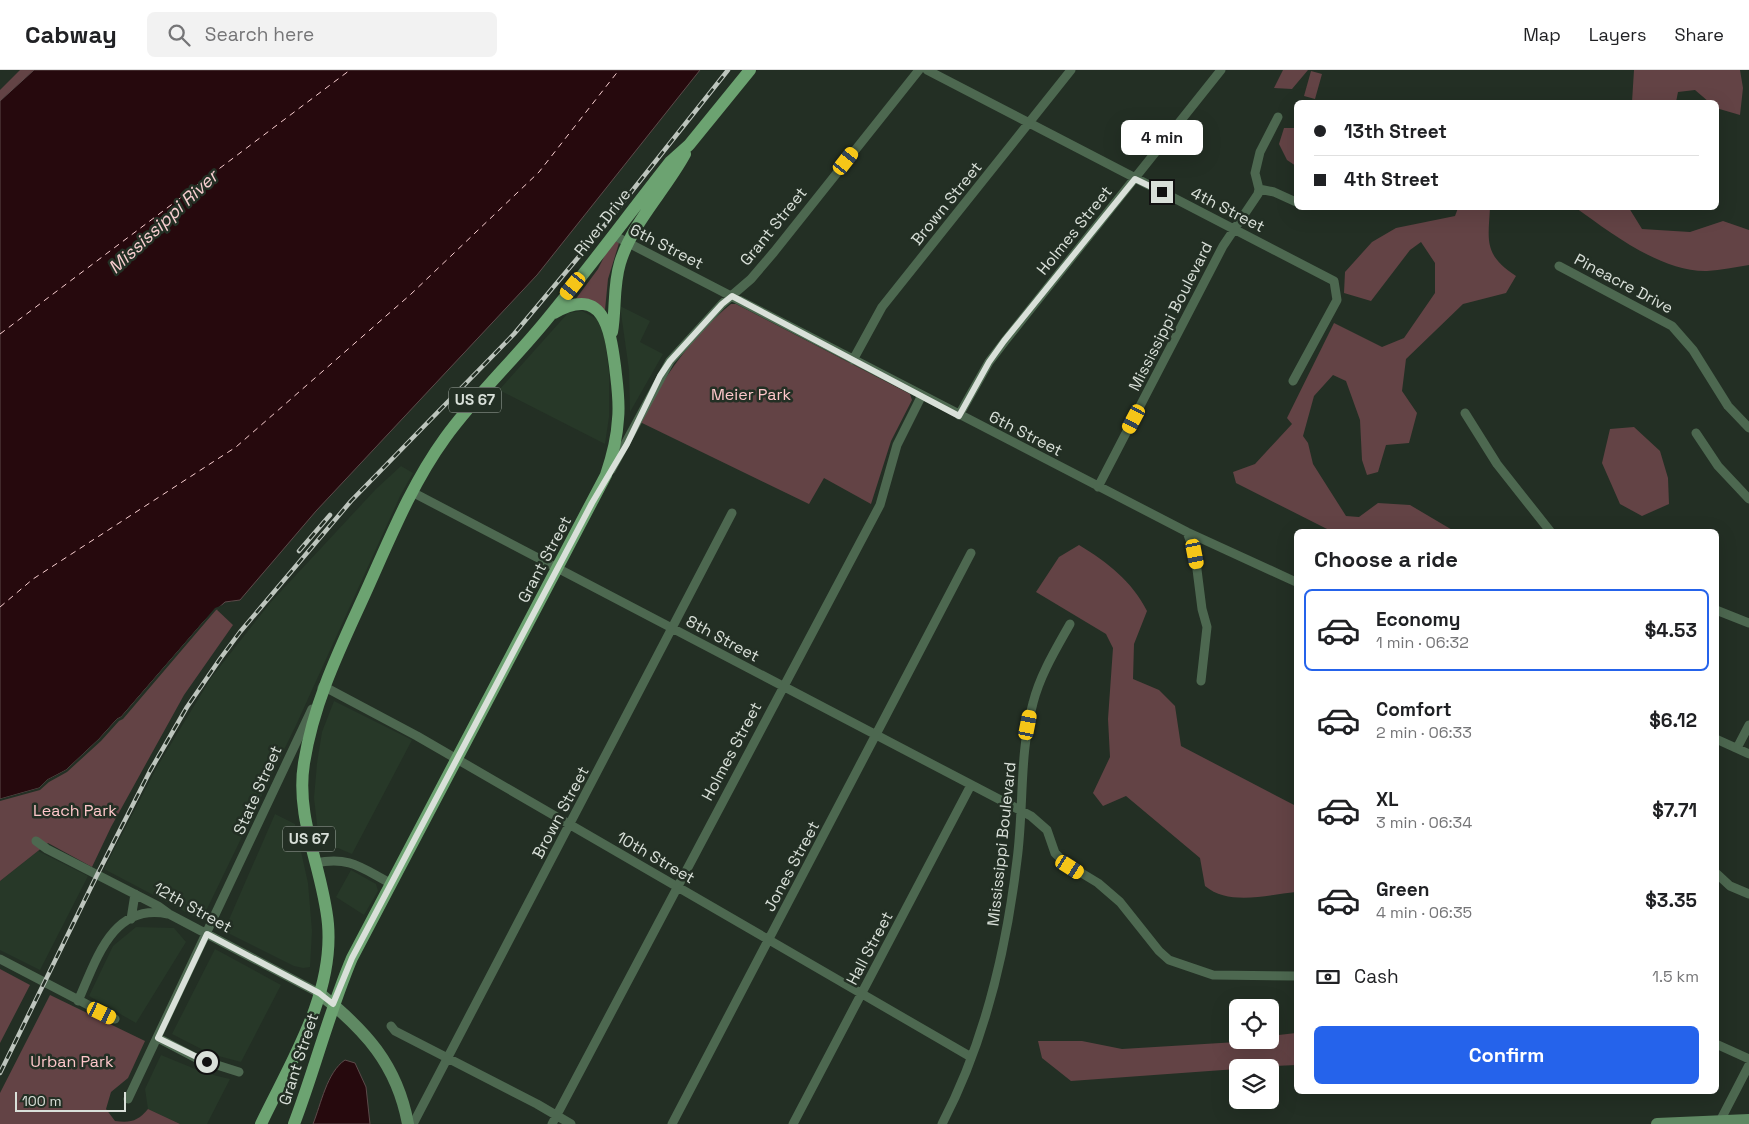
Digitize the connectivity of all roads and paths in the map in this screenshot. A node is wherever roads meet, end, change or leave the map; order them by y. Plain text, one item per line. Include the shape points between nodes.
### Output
1 (750, 70) edge
2 (918, 70) edge
3 (927, 70) edge
4 (1071, 70) edge
5 (1221, 70) edge
6 (1278, 116) dead end
7 (1029, 124) junction
8 (689, 145) junction
9 (1135, 179) junction
10 (1259, 189) junction
11 (1294, 201) edge
12 (1234, 229) junction
13 (613, 235) junction
14 (628, 243) junction
15 (1559, 266) dead end
16 (732, 296) junction
17 (550, 316) junction
18 (611, 337) junction
19 (853, 360) junction
20 (1293, 381) dead end
21 (922, 396) junction
22 (1465, 413) dead end
23 (959, 416) junction
24 (1749, 428) edge
25 (1696, 433) dead end
26 (1098, 487) junction
27 (412, 492) junction
28 (1749, 499) edge
29 (592, 503) junction
30 (732, 513) dead end
31 (1548, 529) edge
32 (1186, 532) junction
33 (971, 553) dead end
34 (557, 568) junction
35 (1294, 581) edge
36 (1719, 611) edge
37 (1749, 623) edge
38 (1070, 624) dead end
39 (672, 629) junction
40 (1201, 681) dead end
41 (323, 686) junction
42 (782, 686) junction
43 (1749, 725) edge
44 (876, 735) junction
45 (1719, 740) edge
46 (1737, 748) junction
47 (1749, 754) edge
48 (456, 759) junction
49 (971, 785) junction
50 (1021, 811) junction
51 (570, 825) junction
52 (36, 841) dead end
53 (315, 863) junction
54 (1719, 876) edge
55 (392, 884) junction
56 (677, 887) junction
57 (135, 894) junction
58 (1749, 894) edge
59 (169, 914) junction
60 (131, 918) junction
61 (207, 934) junction
62 (769, 940) junction
63 (0, 959) edge
64 (1294, 976) edge
65 (319, 993) junction
66 (862, 994) junction
67 (78, 1001) junction
68 (333, 1004) junction
69 (115, 1019) dead end
70 (391, 1026) dead end
71 (158, 1038) junction
72 (1719, 1045) edge
73 (972, 1057) junction
74 (447, 1058) junction
75 (1749, 1059) edge
76 (1749, 1064) edge
77 (239, 1072) dead end
78 (128, 1099) dead end
79 (554, 1120) edge
80 (1749, 1120) edge
81 (1719, 1122) edge
82 (261, 1124) edge
83 (294, 1124) edge
84 (408, 1124) edge
85 (413, 1124) edge
86 (571, 1124) edge
87 (672, 1124) edge
88 (793, 1124) edge
89 (942, 1124) edge
90 (1657, 1124) edge

1 - 8 main road, River Drive / US 67
2 - 16 street, Grant Street via 774,252
3 - 7 street, 4th Street
4 - 7 street, Brown Street
5 - 9 street, Holmes Street
6 - 10 street via 1254,173
7 - 9 street, 4th Street
7 - 19 street, Brown Street via 882,307
8 - 13 main road, River Drive / US 67 via 670,162
8 - 14 main road, US 67
9 - 12 street, 4th Street
9 - 23 street, Holmes Street via 1004,341
10 - 11 street
10 - 12 street, Mississippi Boulevard
12 - 20 street, 4th Street via 1334,281 1338,294 1335,303
12 - 26 street, Mississippi Boulevard
13 - 14 street, 6th Street
13 - 17 main road, River Drive / US 67
14 - 16 street, 6th Street
14 - 18 main road, US 67 via 615,289
15 - 24 street, Pineacre Drive via 1674,328 1693,350 1728,406
16 - 19 street, 6th Street
16 - 29 street, Grant Street via 670,361
17 - 18 main road via 576,304 591,306 606,319
17 - 27 main road, River Drive / US 67 via 450,431
18 - 29 main road, US 67 via 618,393 615,445 606,475
19 - 21 street, 6th Street
21 - 23 street, 6th Street
21 - 42 street, Holmes Street via 897,445 880,505
22 - 31 street via 1497,464
23 - 26 street, 6th Street
25 - 28 street via 1718,466
26 - 32 street, 6th Street
27 - 34 street, 8th Street
27 - 41 main road, State Street / US 67
29 - 34 main road, Grant Street / US 67
30 - 39 street, Brown Street
32 - 35 street, 6th Street
32 - 40 street via 1195,554 1207,627
33 - 44 street, Jones Street
34 - 39 street, 8th Street
34 - 48 main road, Grant Street / US 67
36 - 37 street
38 - 50 street, Mississippi Boulevard via 1041,678 1033,702
39 - 42 street, 8th Street
39 - 51 street, Brown Street
41 - 48 street, 10th Street
41 - 53 main road, US 67 via 304,765 302,790 305,825
41 - 61 street, State Street
42 - 44 street, 8th Street
42 - 56 street, Holmes Street
43 - 46 street
44 - 49 street, 8th Street
44 - 62 street, Jones Street
45 - 46 street
46 - 47 street
48 - 51 street, 10th Street
48 - 55 main road, Grant Street / US 67
49 - 50 street, 8th Street
49 - 66 street, Hall Street
50 - 64 street, 8th Street via 1047,830 1055,853 1065,864 1098,883 1120,902 1158,952 1169,960 1213,975
50 - 73 street, Mississippi Boulevard via 1018,858 1001,963
51 - 56 street, 10th Street
51 - 74 street, Brown Street
52 - 57 street, 12th Street
53 - 55 street via 351,862
53 - 65 main road, US 67 via 328,925 327,957
54 - 58 street via 1730,886
55 - 68 main road, Grant Street / US 67 via 352,958
56 - 62 street, 10th Street
56 - 79 street, Holmes Street
57 - 59 street, 12th Street
57 - 60 street
59 - 60 street via 150,913
59 - 61 street, 12th Street
60 - 67 street via 118,926 104,943
61 - 65 street, 12th Street
61 - 71 street, State Street
62 - 66 street, 10th Street
62 - 87 street, Jones Street
63 - 67 street
65 - 68 main road, 12th Street
65 - 82 main road, Grant Street / US 67 via 310,1022
66 - 73 street, 10th Street
66 - 88 street, Hall Street
67 - 69 street
68 - 83 main road, Grant Street / US 67
68 - 84 main road, 12th Street via 375,1045 387,1063 402,1097
70 - 74 street
71 - 77 street via 198,1059
71 - 78 street, State Street
72 - 75 street
73 - 89 street, Mississippi Boulevard
74 - 79 street via 537,1104
74 - 85 street, Brown Street
76 - 81 street
79 - 86 street
80 - 81 main road
81 - 90 main road

